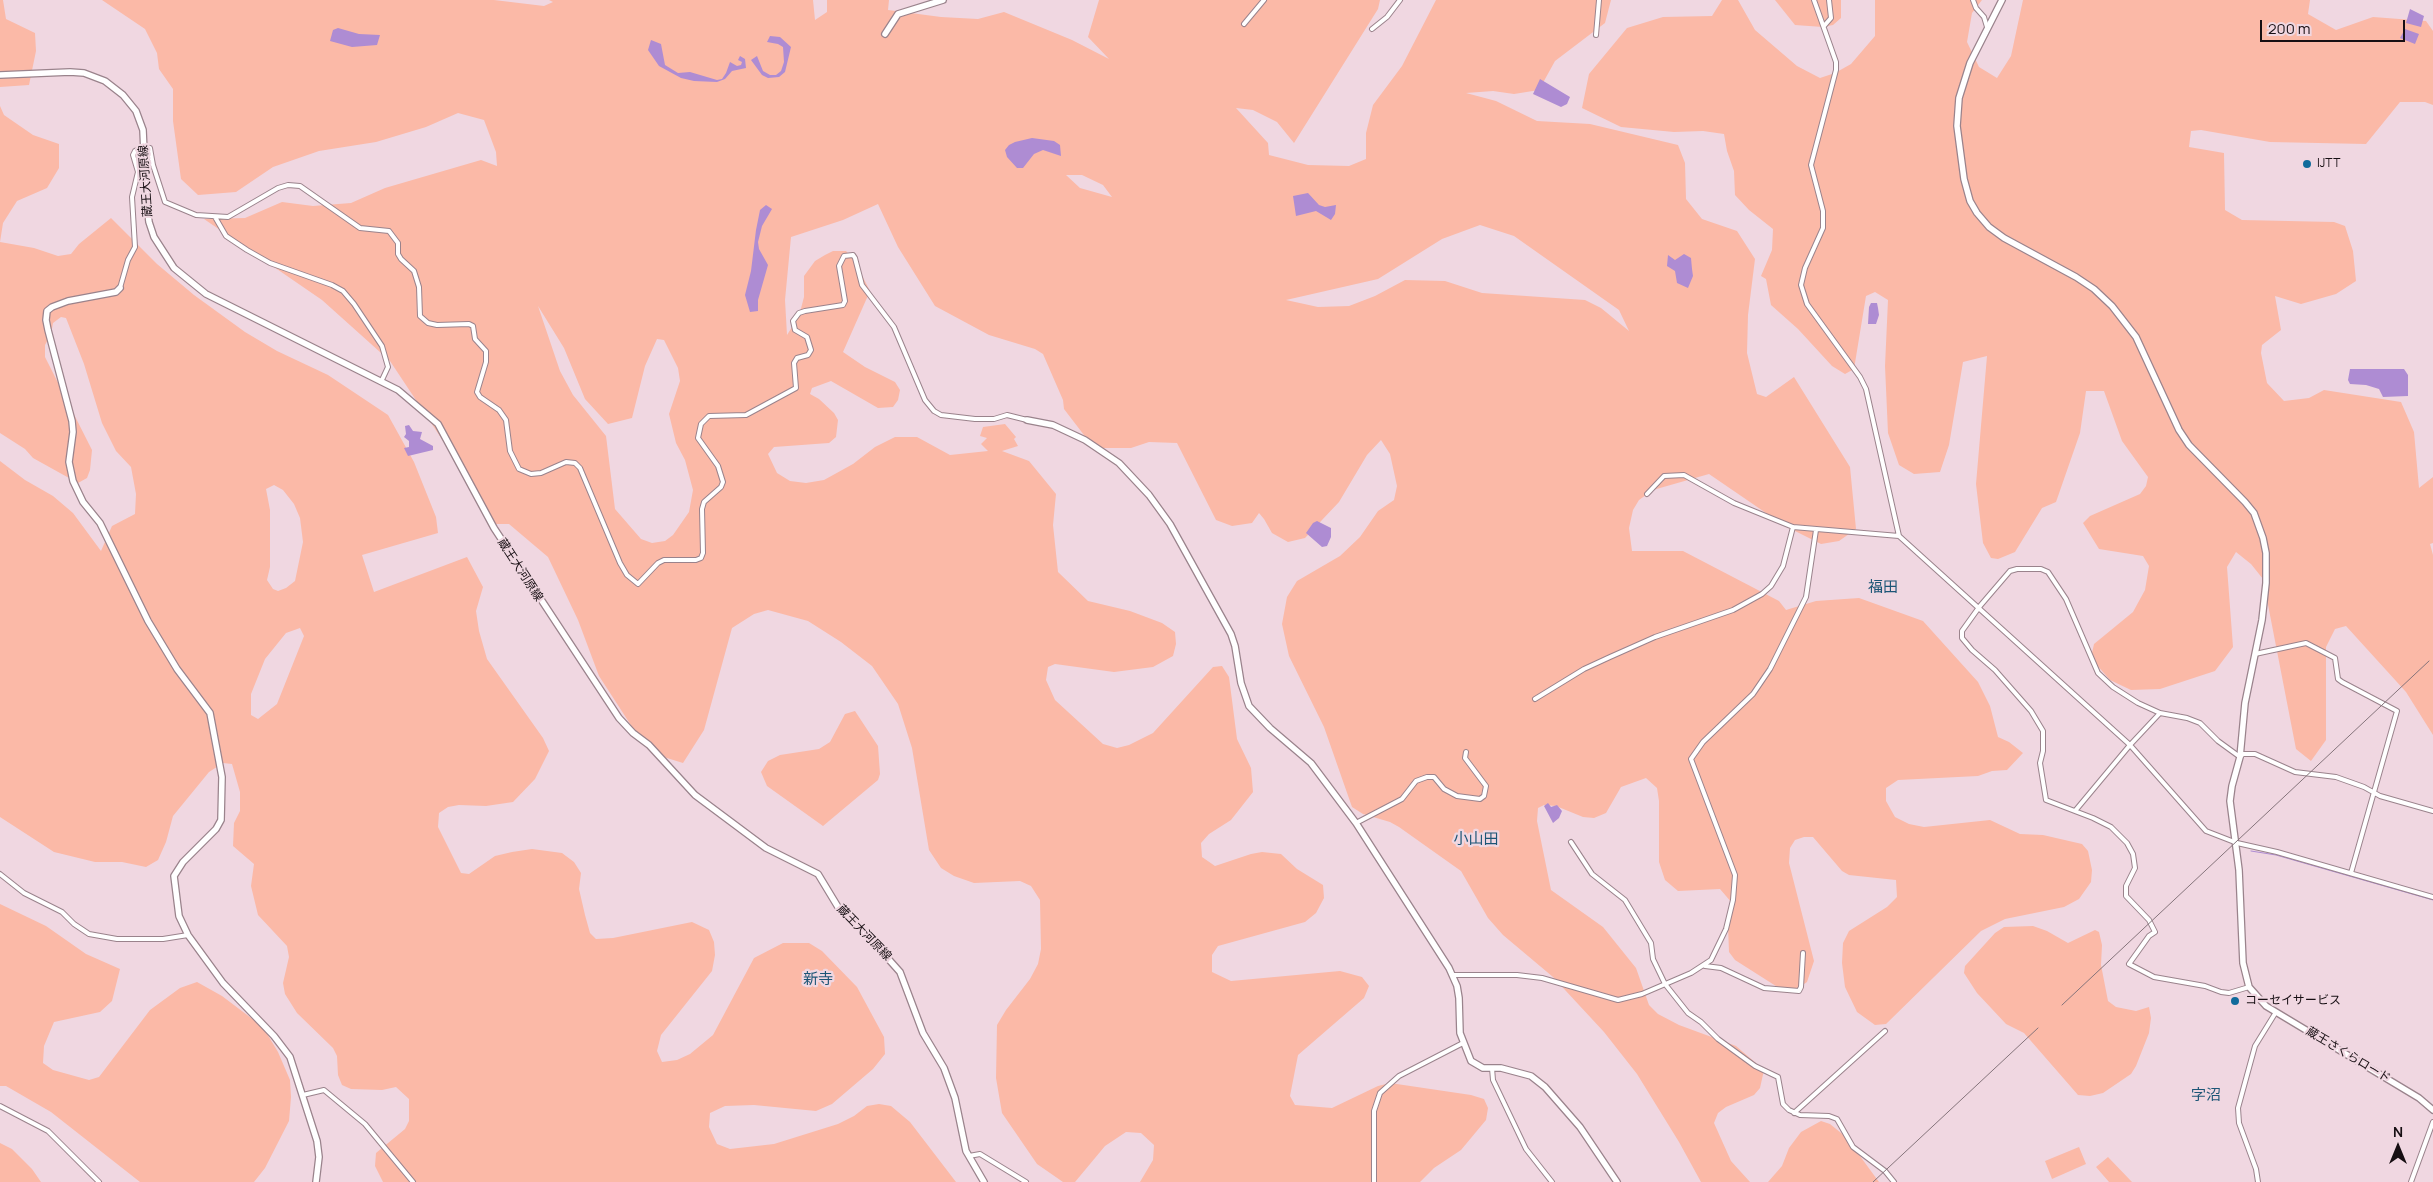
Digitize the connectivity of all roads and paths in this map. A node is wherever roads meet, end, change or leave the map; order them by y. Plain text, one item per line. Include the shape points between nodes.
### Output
1 (943, 0) edge
2 (1264, 0) edge
3 (1400, 0) edge
4 (1599, 0) edge
5 (1814, 0) edge
6 (1828, 0) edge
7 (1973, 0) edge
8 (2002, 0) edge
9 (1244, 24) dead end
10 (1824, 26) junction
11 (1988, 27) junction
12 (1372, 29) dead end
13 (884, 34) dead end
14 (1596, 35) dead end
15 (0, 75) edge
16 (143, 147) junction
17 (214, 217) junction
18 (120, 288) joint
19 (381, 382) junction
20 (1027, 420) joint
21 (1647, 494) dead end
22 (1793, 527) junction
23 (1816, 530) junction
24 (1899, 536) junction
25 (1978, 608) junction
26 (2255, 654) junction
27 (1535, 699) dead end
28 (2160, 713) junction
29 (2130, 745) junction
30 (1466, 752) dead end
31 (2240, 757) junction
32 (2373, 792) junction
33 (2075, 811) junction
34 (2433, 811) edge
35 (1356, 823) junction
36 (1571, 842) dead end
37 (2237, 843) junction
38 (2350, 873) junction
39 (0, 874) edge
40 (2433, 897) edge
41 (188, 934) junction
42 (1804, 953) dead end
43 (1705, 966) junction
44 (1453, 975) junction
45 (1665, 984) junction
46 (2249, 987) junction
47 (2276, 1012) junction
48 (1885, 1031) dead end
49 (1463, 1043) junction
50 (1492, 1068) junction
51 (303, 1095) junction
52 (0, 1106) edge
53 (2433, 1110) edge
54 (1794, 1113) junction
55 (2433, 1122) edge
56 (969, 1156) junction
57 (99, 1182) edge
58 (316, 1182) edge
59 (413, 1182) edge
60 (984, 1182) edge
61 (1026, 1182) edge
62 (1374, 1182) edge
63 (1552, 1182) edge
64 (1617, 1182) edge
65 (1894, 1182) edge
66 (2258, 1182) edge
67 (2411, 1182) edge

1 - 13 street via 898,14
2 - 9 street
3 - 12 street
4 - 14 street
5 - 10 street
6 - 10 street via 1831,18
7 - 11 street
8 - 11 street
10 - 24 street via 1836,62 1836,78 1811,165 1824,211 1824,228 1805,268 1801,285 1806,304 1866,389
11 - 26 street via 1964,76 1959,98 1957,126 1970,201 1989,227 2076,277 2112,306 2136,337 2189,445 2254,513 2266,553 2263,611
15 - 16 street, 蔵王大河原線 via 70,72 84,73 105,81 136,111 143,130
16 - 17 street via 150,148 165,202 196,215
16 - 18 street via 133,155 138,172 132,196 135,247
16 - 19 street, 蔵王大河原線 via 149,222 154,237 174,268 206,294
17 - 19 street via 226,236 247,250 343,292 382,346 388,367
17 - 20 street via 228,218 288,185 300,186 360,228 389,231 398,243 401,259 414,271 419,287 420,316 437,325 473,326 475,340 486,351 477,392 506,420 512,458 518,468 532,474 566,462 575,463 580,468 620,563 638,584 664,560 701,558 704,502 723,482 718,466 698,438 701,424 709,416 746,415 796,388 794,363 797,358 808,355 811,344 807,337 795,330 793,321 805,311 844,305 839,266 844,256 849,254 856,258 862,285 894,326 925,400 934,411 941,415 975,419 1007,415
18 - 41 street via 116,292 52,306 47,311 46,320 72,421 69,462 73,481 83,502 100,523 158,638 210,713 222,777 222,820 174,876 179,916
19 - 56 street, 蔵王大河原線 via 407,396 438,424 494,528 619,718 650,745 695,795 766,848 818,874 838,907 900,972 923,1033 944,1068
20 - 35 street via 1053,425 1085,440 1119,463 1149,494 1170,524 1231,634 1249,706 1311,763
21 - 22 street via 1664,476 1684,475 1734,503
22 - 23 street
22 - 27 street via 1783,566 1762,594 1732,610 1610,657
23 - 24 street
23 - 43 street via 1806,597 1770,669 1752,694 1703,742 1691,759 1735,875 1726,928 1715,954
24 - 25 street
25 - 28 street via 2010,571 2044,570 2056,581 2066,599 2103,680
25 - 29 street
25 - 33 street via 1962,631 1962,638 2032,711 2043,731 2040,763 2046,800
26 - 31 street via 2245,703
26 - 32 street via 2306,643 2335,658 2338,679 2342,682 2397,711
28 - 29 street
28 - 31 street via 2200,723
29 - 33 street
29 - 37 street via 2199,824 2215,836
30 - 35 street via 1465,758 1486,786 1480,799 1450,794 1434,777 1427,777 1416,781 1402,799
31 - 32 street via 2255,754 2290,771 2336,777
31 - 37 street via 2230,801
32 - 34 street
32 - 38 street
33 - 46 street via 2111,827 2133,854 2135,868 2126,886 2126,896 2149,920 2155,932 2129,964 2154,977 2221,992
35 - 44 street
36 - 45 street via 1592,874 1625,900 1652,943 1653,958
37 - 38 street
37 - 46 street via 2244,964
38 - 40 street
39 - 41 street via 24,893 62,912 89,934 117,940 163,939
41 - 51 street via 223,983 283,1046
42 - 43 street via 1798,990 1764,988 1721,968
43 - 45 street
44 - 45 street via 1542,978 1618,1000
44 - 49 street via 1459,998 1459,1028
45 - 54 street via 1711,1034 1755,1066 1778,1077 1783,1104
46 - 47 street, 蔵王さくらロード via 2259,1000
47 - 53 street, 蔵王さくらロード via 2419,1098
47 - 66 street via 2255,1046 2238,1108 2239,1123
48 - 54 street
49 - 50 street via 1476,1065
49 - 62 street via 1412,1068 1380,1093 1374,1111
50 - 63 street via 1493,1080 1526,1149
50 - 64 street via 1531,1076 1545,1087 1580,1127
51 - 58 street via 319,1149
51 - 59 street via 324,1090 365,1124
52 - 57 street via 48,1131
54 - 65 street via 1837,1119 1853,1148 1885,1171
55 - 67 street
56 - 60 street, 蔵王大河原線
56 - 61 street via 980,1154

